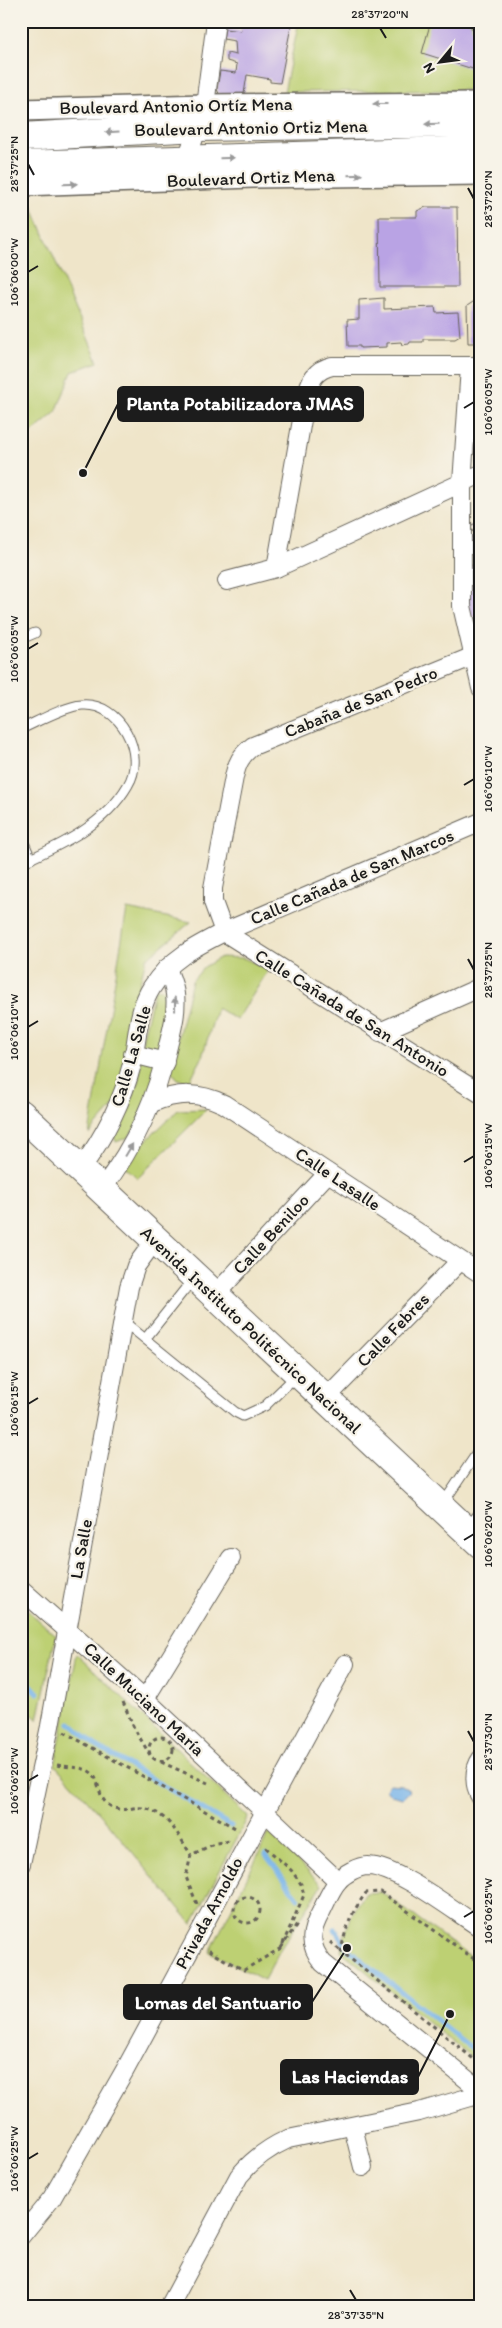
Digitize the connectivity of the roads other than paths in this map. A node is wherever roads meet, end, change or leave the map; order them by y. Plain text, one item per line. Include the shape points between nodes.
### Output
1 (216, 21) edge
2 (481, 103) edge
3 (21, 110) edge
4 (201, 116) junction
5 (481, 124) edge
6 (21, 137) edge
7 (481, 150) edge
8 (187, 159) junction
9 (21, 165) edge
10 (481, 174) edge
11 (21, 185) edge
12 (475, 366) edge
13 (481, 474) edge
14 (462, 483) junction
15 (276, 568) junction
16 (227, 581) dead end
17 (35, 633) dead end
18 (21, 640) edge
19 (477, 655) edge
20 (481, 688) edge
21 (21, 729) edge
22 (481, 822) edge
23 (21, 836) edge
24 (31, 858) junction
25 (21, 863) edge
26 (224, 932) junction
27 (167, 968) junction
28 (481, 988) edge
29 (380, 1032) junction
30 (134, 1054) junction
31 (165, 1062) junction
32 (190, 1094) joint
33 (481, 1094) edge
34 (152, 1102) junction
35 (21, 1114) edge
36 (80, 1170) junction
37 (328, 1173) junction
38 (101, 1190) junction
39 (155, 1240) junction
40 (460, 1261) junction
41 (481, 1274) edge
42 (204, 1286) junction
43 (123, 1321) junction
44 (146, 1338) junction
45 (298, 1374) junction
46 (325, 1399) junction
47 (481, 1447) edge
48 (441, 1507) junction
49 (476, 1528) edge
50 (231, 1558) dead end
51 (21, 1589) edge
52 (67, 1628) junction
53 (345, 1664) dead end
54 (146, 1699) junction
55 (481, 1759) edge
56 (481, 1798) edge
57 (264, 1811) junction
58 (21, 1864) edge
59 (338, 1881) junction
60 (481, 1928) edge
61 (481, 2093) edge
62 (353, 2127) junction
63 (363, 2167) dead end
64 (21, 2236) edge
65 (169, 2307) edge

1 - 4 street
2 -> 4 street, Boulevard Antonio Ortíz Mena
3 - 4 street, Boulevard Antonio Ortíz Mena
5 -> 4 main road, Boulevard Antonio Ortiz Mena
4 -> 6 main road, Boulevard Antonio Ortiz Mena
4 - 8 street
8 -> 7 main road, Boulevard Antonio Ortiz Mena
8 - 9 main road, Boulevard Antonio Ortiz Mena
11 -> 10 street, Boulevard Ortiz Mena
12 - 14 street
12 - 15 street via 332,366 318,371 306,397
13 - 14 street
14 - 15 street
14 - 19 street via 462,606
15 - 16 street
17 - 18 lane
19 - 20 street
19 - 26 street, Cabaña de San Pedro via 253,746 243,753 234,777 213,888 213,902
21 - 24 lane via 80,705 95,705 110,712 119,722 135,757 128,785 104,815 68,841
22 - 26 street, Calle Cañada de San Marcos
23 - 24 lane
24 - 25 lane
26 - 27 street, Calle La Salle via 189,950
26 - 29 street, Calle Cañada de San Antonio
27 - 30 street, Calle La Salle via 141,1011
31 -> 27 street, Calle La Salle via 175,1016 175,992
28 - 29 street
29 - 33 street, Calle Cañada de San Antonio
30 - 31 street
30 - 36 street, Calle La Salle via 113,1118
31 - 34 street, Calle La Salle
32 - 34 street, Calle La Salle
32 - 37 street, Calle Lasalle via 224,1104
38 -> 34 street, Calle La Salle via 131,1146
35 - 36 main road, Avenida Instituto Politécnico Nacional
36 - 38 main road, Avenida Instituto Politécnico Nacional
37 - 40 street, Calle Lasalle
37 - 42 street, Calle Beniloo
38 - 39 main road, Avenida Instituto Politécnico Nacional
39 - 42 main road, Avenida Instituto Politécnico Nacional
39 - 43 street, La Salle via 136,1266
40 - 41 street, Calle Lasalle
40 - 46 street, Calle Febres
42 - 44 lane
42 - 45 main road, Avenida Instituto Politécnico Nacional
43 - 44 lane
43 - 52 street, La Salle
44 - 45 lane via 244,1416 265,1406
45 - 46 main road, Avenida Instituto Politécnico Nacional
46 - 48 main road, Avenida Instituto Politécnico Nacional
47 - 48 lane
48 - 49 main road, Avenida Instituto Politécnico Nacional
50 - 54 street
51 - 52 street, Calle Muciano María
52 - 54 street, Calle Muciano María
52 - 58 street, La Salle
53 - 57 street, Privada Arnoldo
54 - 57 street, Calle Muciano María
55 - 56 street via 476,1785
57 - 59 street, Calle Muciano María
57 - 64 street, Privada Arnoldo via 52,2198
59 - 60 street via 352,1870 366,1866 383,1869
59 - 61 street via 312,1927 312,1944 323,1964
61 - 62 street via 420,2112
62 - 63 street
62 - 65 street via 288,2138 253,2160 239,2176

